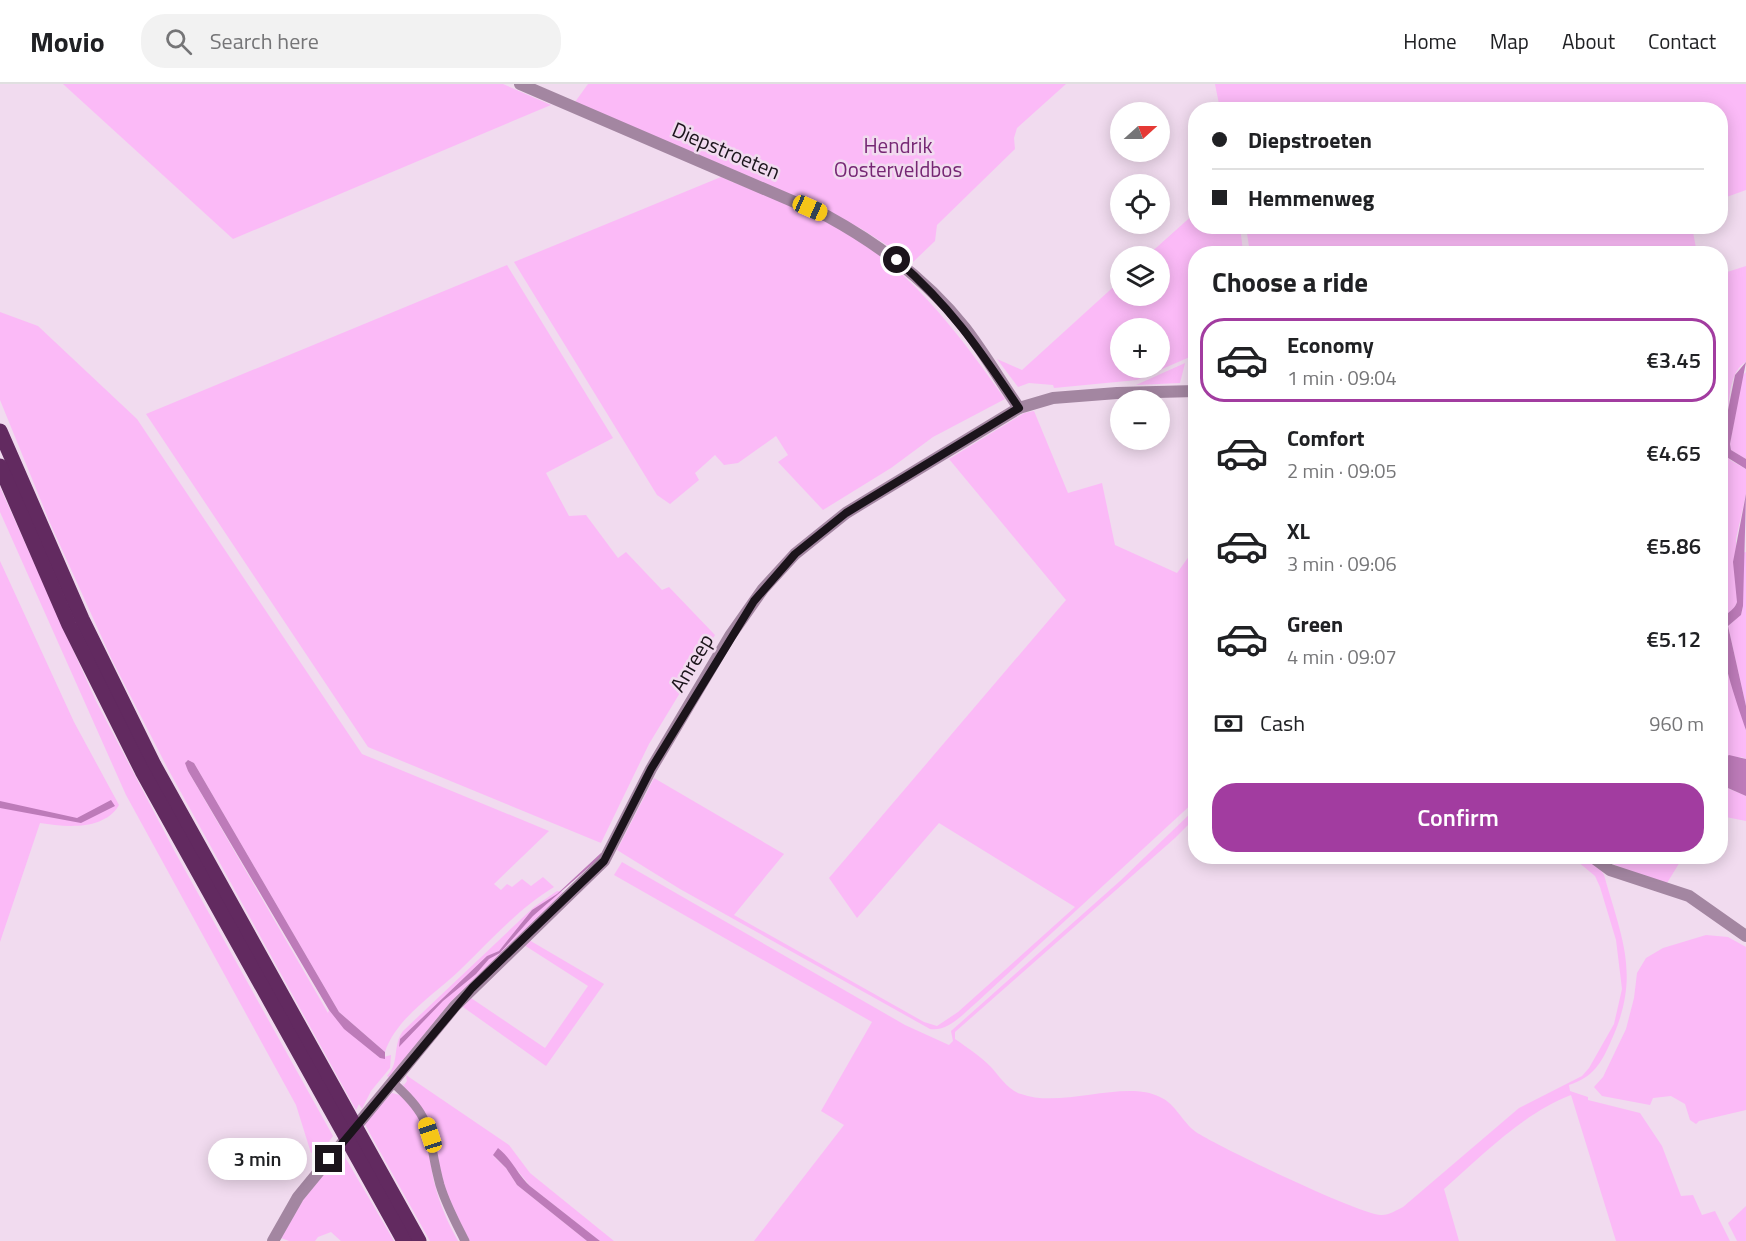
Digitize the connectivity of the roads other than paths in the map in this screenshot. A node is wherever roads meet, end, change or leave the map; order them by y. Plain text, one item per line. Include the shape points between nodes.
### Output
1 (520, 84) edge
2 (1188, 391) edge
3 (1019, 408) junction
4 (0, 431) edge
5 (0, 466) edge
6 (1602, 864) edge
7 (1746, 936) edge
8 (392, 1082) junction
9 (341, 1116) junction
10 (357, 1144) junction
11 (273, 1241) edge
12 (404, 1241) edge
13 (419, 1241) edge
14 (465, 1241) edge

1 - 3 street, Diepstroeten via 859,233 897,260 936,296 981,350
2 - 3 street, Anreep via 1053,398
3 - 8 street, Anreep via 846,513 784,565 730,636 651,769 604,861 472,988
4 - 9 highway via 77,608 154,765
5 - 9 highway via 69,625 126,740
6 - 7 street via 1689,896
8 - 11 street, Anreep via 298,1197
8 - 14 street via 425,1118 446,1205
9 - 10 highway
10 - 12 highway
10 - 13 highway

